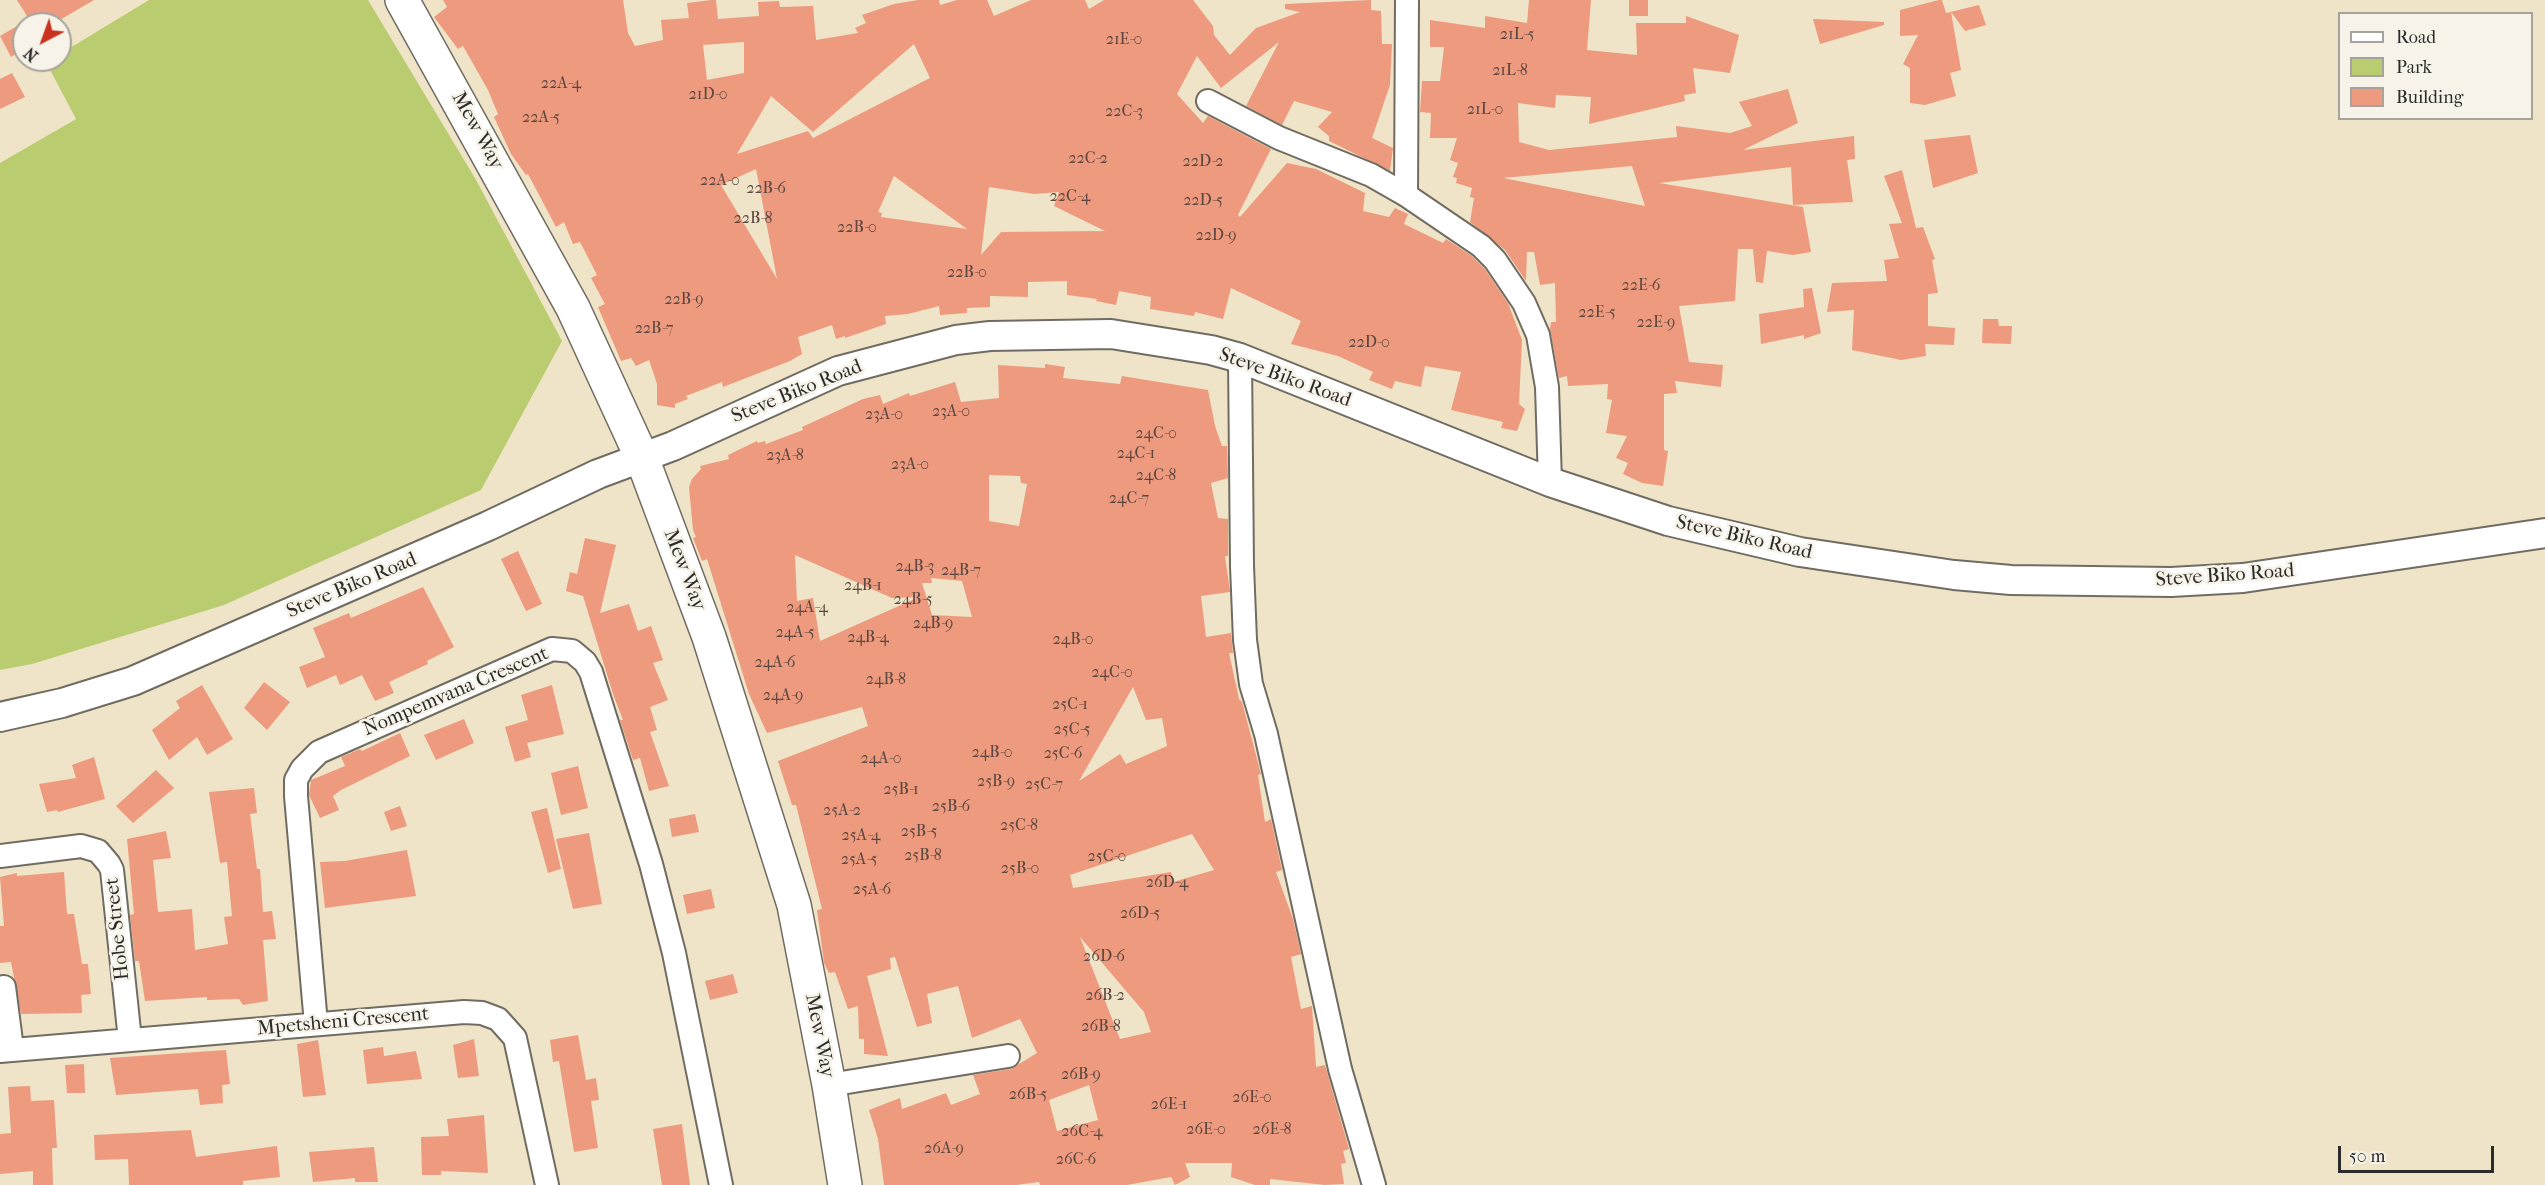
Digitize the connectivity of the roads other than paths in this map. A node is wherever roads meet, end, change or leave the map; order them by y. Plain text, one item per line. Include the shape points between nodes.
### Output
1 (402, 0) edge
2 (1407, 0) edge
3 (1208, 101) dead end
4 (1406, 195) junction
5 (1240, 358) junction
6 (642, 458) junction
7 (1550, 482) junction
8 (2545, 533) edge
9 (0, 717) edge
10 (0, 855) edge
11 (4, 987) dead end
12 (316, 1024) junction
13 (130, 1040) junction
14 (6, 1050) edge
15 (1008, 1056) dead end
16 (829, 1085) junction
17 (547, 1185) edge
18 (721, 1185) edge
19 (845, 1185) edge
20 (1374, 1185) edge

1 - 6 main road, Mew Way via 573,308
2 - 4 street
3 - 4 street
4 - 7 street via 1481,246 1506,273 1528,311 1538,335 1547,387
5 - 6 street, Steve Biko Road via 1188,345 1111,334 956,340 838,370
5 - 7 street, Steve Biko Road
5 - 20 street via 1242,566 1251,684 1266,734 1340,1069
6 - 9 street, Steve Biko Road via 598,474 458,540 133,681
6 - 16 main road, Mew Way via 709,637 790,893
7 - 8 street, Steve Biko Road via 1668,521 1778,548 1900,568 2011,580 2171,582 2243,578
10 - 13 street, Hobe Street via 81,846 94,849 105,859 112,870
11 - 14 street, Mpetsheni Crescent
12 - 13 street, Mpetsheni Crescent
12 - 17 street, Mpetsheni Crescent via 472,1012 498,1019 516,1038
12 - 18 street, Nompemvana Crescent via 296,796 296,780 302,769 319,752 552,649 572,651 591,672 651,864 674,953
13 - 14 street, Mpetsheni Crescent
15 - 16 street
16 - 19 main road, Mew Way

